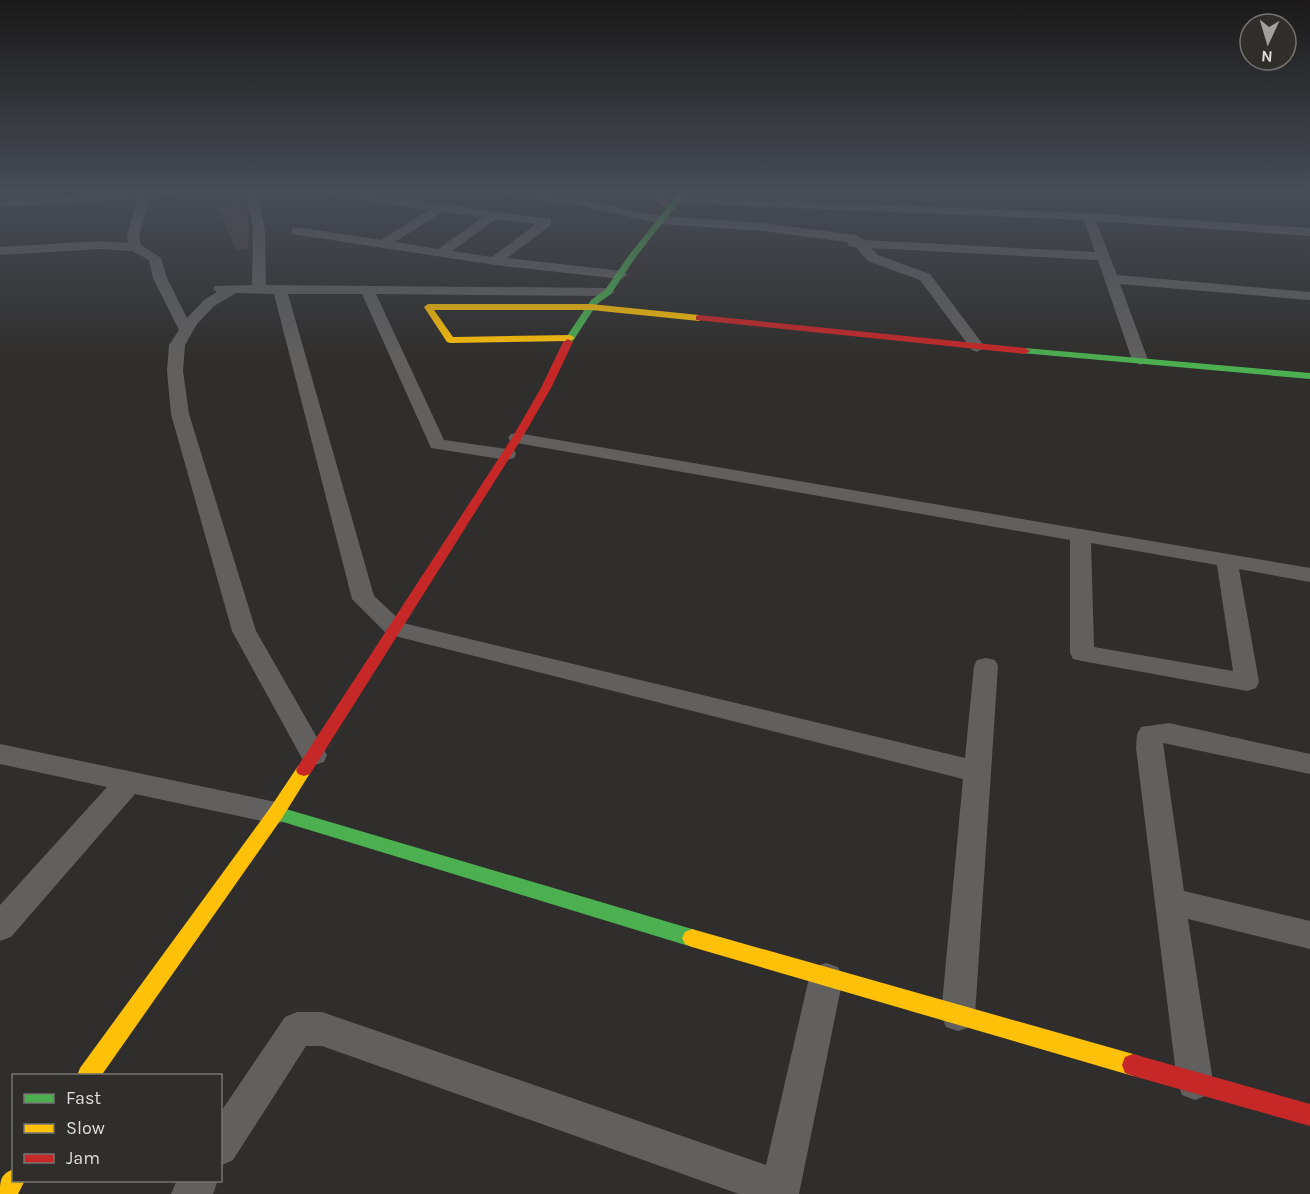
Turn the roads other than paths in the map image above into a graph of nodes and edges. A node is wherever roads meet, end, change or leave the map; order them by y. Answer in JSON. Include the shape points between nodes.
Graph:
{"nodes":[{"id":1,"x":38,"y":249,"type":"edge"},
{"id":2,"x":138,"y":249,"type":"edge"},
{"id":3,"x":261,"y":249,"type":"edge"},
{"id":4,"x":413,"y":249,"type":"edge"},
{"id":5,"x":446,"y":249,"type":"edge"},
{"id":6,"x":511,"y":249,"type":"edge"},
{"id":7,"x":638,"y":249,"type":"edge"},
{"id":8,"x":865,"y":249,"type":"edge"},
{"id":9,"x":966,"y":249,"type":"edge"},
{"id":10,"x":1100,"y":249,"type":"edge"},
{"id":11,"x":0,"y":251,"type":"edge"},
{"id":12,"x":440,"y":253,"type":"junction"},
{"id":13,"x":1102,"y":256,"type":"junction"},
{"id":14,"x":495,"y":261,"type":"junction"},
{"id":15,"x":621,"y":275,"type":"junction"},
{"id":16,"x":1110,"y":279,"type":"junction"},
{"id":17,"x":210,"y":289,"type":"dead end"},
{"id":18,"x":233,"y":289,"type":"junction"},
{"id":19,"x":259,"y":289,"type":"junction"},
{"id":20,"x":280,"y":289,"type":"junction"},
{"id":21,"x":367,"y":290,"type":"junction"},
{"id":22,"x":608,"y":292,"type":"junction"},
{"id":23,"x":1310,"y":296,"type":"edge"},
{"id":24,"x":591,"y":307,"type":"junction"},
{"id":25,"x":186,"y":330,"type":"junction"},
{"id":26,"x":570,"y":338,"type":"junction"},
{"id":27,"x":977,"y":347,"type":"junction"},
{"id":28,"x":1140,"y":360,"type":"junction"},
{"id":29,"x":1310,"y":376,"type":"edge"},
{"id":30,"x":512,"y":446,"type":"junction"},
{"id":31,"x":1080,"y":535,"type":"junction"},
{"id":32,"x":1227,"y":560,"type":"junction"},
{"id":33,"x":1310,"y":575,"type":"edge"},
{"id":34,"x":395,"y":629,"type":"junction"},
{"id":35,"x":987,"y":666,"type":"dead end"},
{"id":36,"x":0,"y":754,"type":"edge"},
{"id":37,"x":314,"y":755,"type":"junction"},
{"id":38,"x":1310,"y":764,"type":"edge"},
{"id":39,"x":978,"y":772,"type":"junction"},
{"id":40,"x":129,"y":781,"type":"junction"},
{"id":41,"x":276,"y":813,"type":"junction"},
{"id":42,"x":1170,"y":901,"type":"junction"},
{"id":43,"x":0,"y":927,"type":"edge"},
{"id":44,"x":1310,"y":935,"type":"edge"},
{"id":45,"x":826,"y":978,"type":"junction"},
{"id":46,"x":958,"y":1015,"type":"junction"},
{"id":47,"x":89,"y":1074,"type":"edge"},
{"id":48,"x":1195,"y":1082,"type":"junction"},
{"id":49,"x":1310,"y":1115,"type":"edge"},
{"id":50,"x":222,"y":1144,"type":"edge"},
{"id":51,"x":12,"y":1182,"type":"edge"},
{"id":52,"x":30,"y":1182,"type":"edge"},
{"id":53,"x":779,"y":1191,"type":"edge"},
{"id":54,"x":3,"y":1194,"type":"edge"},
{"id":55,"x":40,"y":1194,"type":"edge"}],
"edges":[{"from":1,"to":11,"type":"street"},
{"from":2,"to":25,"type":"street","via":[[155,258],[160,278]]},
{"from":3,"to":19,"type":"street"},
{"from":4,"to":12,"type":"street"},
{"from":5,"to":12,"type":"street"},
{"from":6,"to":14,"type":"street"},
{"from":7,"to":15,"type":"street"},
{"from":8,"to":27,"type":"street","via":[[873,258],[925,277]]},
{"from":9,"to":13,"type":"street"},
{"from":10,"to":13,"type":"street"},
{"from":12,"to":14,"type":"street"},
{"from":13,"to":16,"type":"street"},
{"from":14,"to":15,"type":"street"},
{"from":15,"to":22,"type":"street"},
{"from":16,"to":23,"type":"street"},
{"from":16,"to":28,"type":"street"},
{"from":17,"to":18,"type":"street"},
{"from":18,"to":19,"type":"street"},
{"from":18,"to":25,"type":"street","via":[[209,303]]},
{"from":19,"to":20,"type":"street"},
{"from":20,"to":21,"type":"street"},
{"from":20,"to":34,"type":"street","via":[[363,599]]},
{"from":21,"to":22,"type":"street"},
{"from":21,"to":30,"type":"street","via":[[436,444]]},
{"from":22,"to":24,"type":"street"},
{"from":24,"to":26,"type":"street"},
{"from":24,"to":26,"type":"street","via":[[428,307],[450,340]]},
{"from":24,"to":27,"type":"street"},
{"from":25,"to":37,"type":"street","via":[[177,345],[175,371],[180,414],[200,484],[244,630]]},
{"from":26,"to":30,"type":"street"},
{"from":27,"to":28,"type":"street"},
{"from":28,"to":29,"type":"street"},
{"from":30,"to":31,"type":"street"},
{"from":30,"to":34,"type":"street"},
{"from":31,"to":32,"type":"street"},
{"from":31,"to":32,"type":"street","via":[[1082,653],[1247,682]]},
{"from":32,"to":33,"type":"street"},
{"from":34,"to":37,"type":"street"},
{"from":34,"to":39,"type":"street"},
{"from":35,"to":39,"type":"street"},
{"from":36,"to":40,"type":"street"},
{"from":37,"to":41,"type":"street"},
{"from":38,"to":42,"type":"street","via":[[1169,733],[1150,734]]},
{"from":39,"to":46,"type":"street"},
{"from":40,"to":41,"type":"street"},
{"from":40,"to":43,"type":"street"},
{"from":41,"to":45,"type":"street"},
{"from":41,"to":47,"type":"street"},
{"from":42,"to":44,"type":"street"},
{"from":42,"to":48,"type":"street"},
{"from":45,"to":46,"type":"street"},
{"from":45,"to":53,"type":"street"},
{"from":46,"to":48,"type":"street"},
{"from":48,"to":49,"type":"street"},
{"from":50,"to":53,"type":"street","via":[[297,1029],[322,1029]]},
{"from":51,"to":54,"type":"street"},
{"from":52,"to":55,"type":"street"}]}
